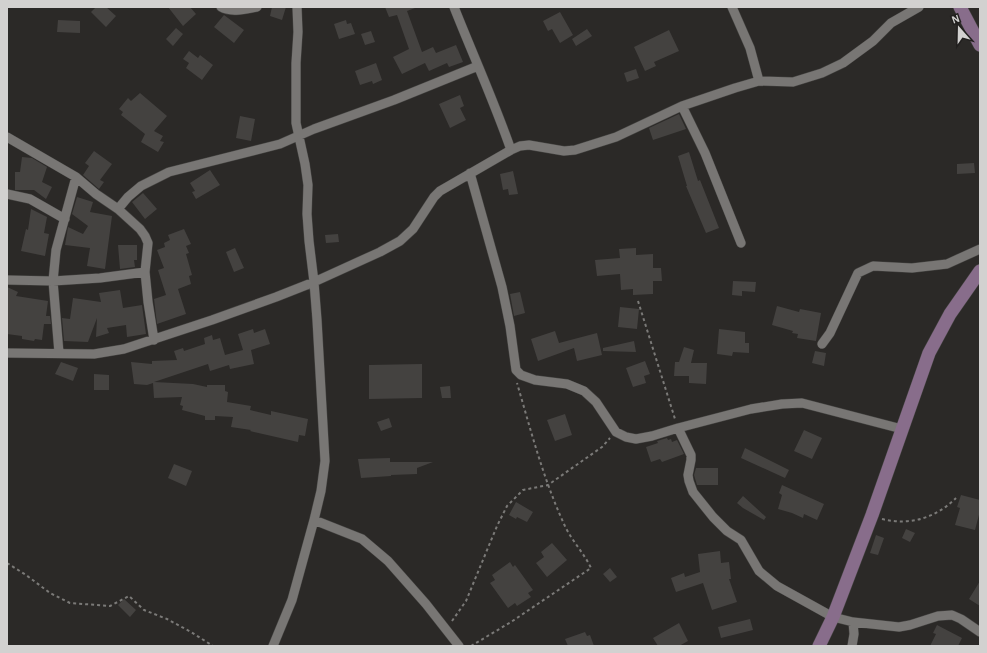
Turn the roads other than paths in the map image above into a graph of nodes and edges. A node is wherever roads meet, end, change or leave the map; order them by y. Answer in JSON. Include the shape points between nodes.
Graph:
{"nodes":[{"id":1,"x":221,"y":7,"type":"edge"},
{"id":2,"x":257,"y":7,"type":"edge"},
{"id":3,"x":297,"y":7,"type":"edge"},
{"id":4,"x":454,"y":7,"type":"edge"},
{"id":5,"x":732,"y":7,"type":"edge"},
{"id":6,"x":919,"y":7,"type":"edge"},
{"id":7,"x":960,"y":7,"type":"edge"},
{"id":8,"x":980,"y":45,"type":"edge"},
{"id":9,"x":478,"y":66,"type":"junction"},
{"id":10,"x":759,"y":82,"type":"junction"},
{"id":11,"x":682,"y":106,"type":"junction"},
{"id":12,"x":298,"y":136,"type":"junction"},
{"id":13,"x":7,"y":137,"type":"edge"},
{"id":14,"x":511,"y":150,"type":"junction"},
{"id":15,"x":470,"y":173,"type":"junction"},
{"id":16,"x":76,"y":178,"type":"junction"},
{"id":17,"x":7,"y":194,"type":"edge"},
{"id":18,"x":118,"y":209,"type":"junction"},
{"id":19,"x":65,"y":219,"type":"junction"},
{"id":20,"x":741,"y":243,"type":"dead end"},
{"id":21,"x":980,"y":249,"type":"edge"},
{"id":22,"x":980,"y":271,"type":"edge"},
{"id":23,"x":145,"y":272,"type":"junction"},
{"id":24,"x":7,"y":280,"type":"edge"},
{"id":25,"x":53,"y":281,"type":"junction"},
{"id":26,"x":314,"y":282,"type":"junction"},
{"id":27,"x":154,"y":340,"type":"junction"},
{"id":28,"x":822,"y":344,"type":"dead end"},
{"id":29,"x":7,"y":353,"type":"edge"},
{"id":30,"x":59,"y":354,"type":"junction"},
{"id":31,"x":678,"y":428,"type":"junction"},
{"id":32,"x":902,"y":429,"type":"junction"},
{"id":33,"x":314,"y":520,"type":"junction"},
{"id":34,"x":833,"y":617,"type":"junction"},
{"id":35,"x":853,"y":622,"type":"junction"},
{"id":36,"x":980,"y":632,"type":"edge"},
{"id":37,"x":273,"y":646,"type":"edge"},
{"id":38,"x":459,"y":646,"type":"edge"},
{"id":39,"x":819,"y":646,"type":"edge"},
{"id":40,"x":852,"y":646,"type":"edge"}],
"edges":[{"from":1,"to":2,"type":"street","via":[[233,10]]},
{"from":3,"to":12,"type":"street","via":[[295,104]]},
{"from":4,"to":9,"type":"street"},
{"from":5,"to":10,"type":"street","via":[[750,48]]},
{"from":6,"to":10,"type":"street","via":[[891,23],[873,41],[843,63],[822,73],[792,82]]},
{"from":7,"to":8,"type":"street"},
{"from":9,"to":12,"type":"street"},
{"from":9,"to":14,"type":"street"},
{"from":10,"to":11,"type":"street"},
{"from":11,"to":14,"type":"street","via":[[616,137],[575,150],[564,151],[529,145]]},
{"from":11,"to":20,"type":"street","via":[[705,153]]},
{"from":12,"to":18,"type":"street","via":[[256,151],[169,172],[141,186]]},
{"from":12,"to":26,"type":"street","via":[[308,185],[307,214]]},
{"from":13,"to":16,"type":"street"},
{"from":14,"to":15,"type":"street"},
{"from":15,"to":26,"type":"street","via":[[440,191],[413,229],[400,241]]},
{"from":15,"to":31,"type":"street","via":[[502,287],[516,370],[521,375],[535,380],[567,384],[584,391],[596,402],[616,432],[626,437],[636,439]]},
{"from":16,"to":18,"type":"street"},
{"from":16,"to":19,"type":"street"},
{"from":17,"to":19,"type":"street","via":[[30,199]]},
{"from":18,"to":23,"type":"street","via":[[145,236],[148,249]]},
{"from":19,"to":25,"type":"street","via":[[56,250]]},
{"from":21,"to":28,"type":"street","via":[[947,264],[912,268],[873,266],[858,273],[830,333]]},
{"from":22,"to":32,"type":"street","via":[[950,314],[929,353]]},
{"from":23,"to":25,"type":"street"},
{"from":23,"to":27,"type":"street"},
{"from":24,"to":25,"type":"street"},
{"from":25,"to":30,"type":"street"},
{"from":26,"to":27,"type":"street"},
{"from":26,"to":33,"type":"street","via":[[325,461]]},
{"from":27,"to":30,"type":"street","via":[[94,354]]},
{"from":29,"to":30,"type":"street"},
{"from":31,"to":32,"type":"street","via":[[751,408],[802,403]]},
{"from":31,"to":34,"type":"street","via":[[691,455],[688,475],[691,487],[713,517],[741,540],[759,571],[768,579]]},
{"from":32,"to":34,"type":"street"},
{"from":33,"to":37,"type":"street","via":[[292,600]]},
{"from":33,"to":38,"type":"street","via":[[362,539],[388,561]]},
{"from":34,"to":35,"type":"street"},
{"from":34,"to":39,"type":"street"},
{"from":35,"to":36,"type":"street","via":[[899,627],[938,616],[952,615]]},
{"from":35,"to":40,"type":"street"}]}
